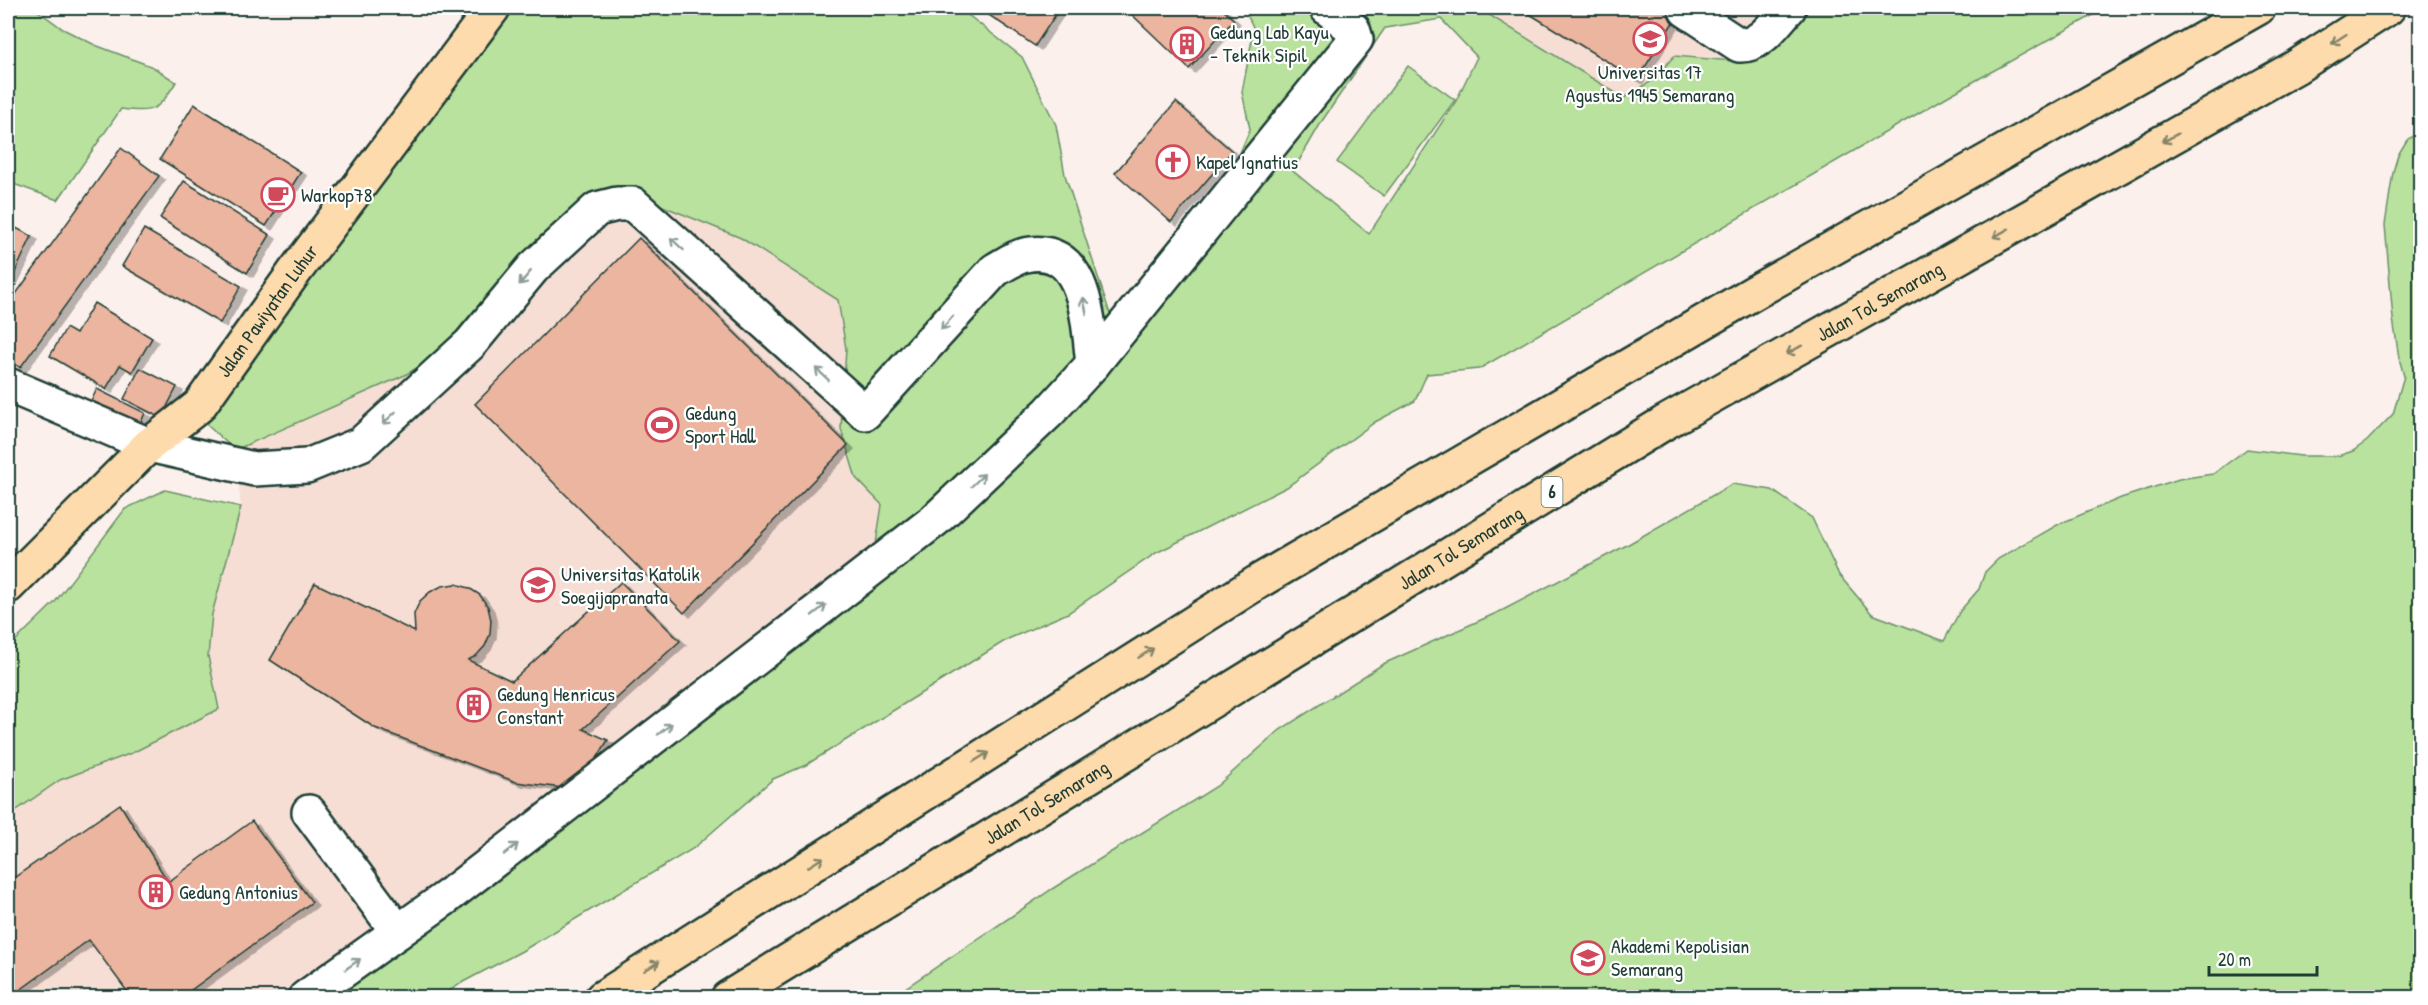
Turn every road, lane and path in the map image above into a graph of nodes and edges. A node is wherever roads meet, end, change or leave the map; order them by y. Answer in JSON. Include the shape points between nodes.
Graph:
{"nodes":[{"id":1,"x":493,"y":8,"type":"edge"},
{"id":2,"x":1327,"y":8,"type":"edge"},
{"id":3,"x":1789,"y":8,"type":"edge"},
{"id":4,"x":2258,"y":8,"type":"edge"},
{"id":5,"x":2388,"y":8,"type":"edge"},
{"id":6,"x":1686,"y":10,"type":"dead end"},
{"id":7,"x":1093,"y":364,"type":"junction"},
{"id":8,"x":8,"y":385,"type":"edge"},
{"id":9,"x":149,"y":445,"type":"junction"},
{"id":10,"x":8,"y":586,"type":"edge"},
{"id":11,"x":309,"y":812,"type":"dead end"},
{"id":12,"x":398,"y":932,"type":"junction"},
{"id":13,"x":305,"y":998,"type":"edge"},
{"id":14,"x":602,"y":998,"type":"edge"},
{"id":15,"x":728,"y":998,"type":"edge"}],
"edges":[{"from":1,"to":9,"type":"main road","name":"Jalan Pawiyatan Luhur","via":[[199,406]]},
{"from":2,"to":7,"type":"street","via":[[1353,29],[1356,39]]},
{"from":3,"to":6,"type":"street","via":[[1758,41],[1745,46]]},
{"from":14,"to":4,"type":"main road","one_way":true,"via":[[1261,580],[1755,292]]},
{"from":5,"to":15,"type":"main road","name":"Jalan Tol Semarang","number":"6","one_way":true,"via":[[2296,67],[1664,423]]},
{"from":7,"to":9,"type":"street","one_way":true,"via":[[1085,301],[1074,272],[1045,254],[1023,255],[995,270],[865,413],[633,204],[617,204],[597,209],[533,268],[470,344],[361,444],[307,466],[254,469]]},
{"from":12,"to":7,"type":"street","one_way":true,"via":[[935,520],[1049,412]]},
{"from":8,"to":9,"type":"street"},
{"from":9,"to":10,"type":"main road","name":"Jalan Pawiyatan Luhur"},
{"from":11,"to":12,"type":"street"},
{"from":13,"to":12,"type":"street","one_way":true}]}
